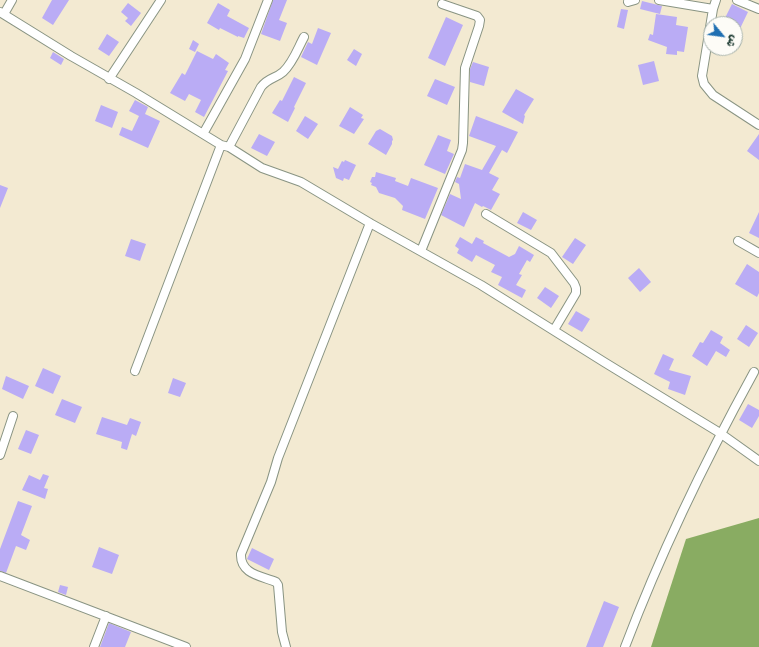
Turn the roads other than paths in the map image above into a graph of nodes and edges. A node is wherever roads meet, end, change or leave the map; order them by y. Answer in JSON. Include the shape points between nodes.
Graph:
{"nodes":[{"id":1,"x":12,"y":0,"type":"edge"},
{"id":2,"x":162,"y":0,"type":"edge"},
{"id":3,"x":268,"y":0,"type":"edge"},
{"id":4,"x":659,"y":0,"type":"edge"},
{"id":5,"x":716,"y":0,"type":"edge"},
{"id":6,"x":737,"y":0,"type":"edge"},
{"id":7,"x":442,"y":4,"type":"dead end"},
{"id":8,"x":712,"y":9,"type":"junction"},
{"id":9,"x":759,"y":9,"type":"edge"},
{"id":10,"x":2,"y":13,"type":"edge"},
{"id":11,"x":304,"y":36,"type":"dead end"},
{"id":12,"x":109,"y":79,"type":"junction"},
{"id":13,"x":759,"y":125,"type":"edge"},
{"id":14,"x":203,"y":134,"type":"junction"},
{"id":15,"x":225,"y":146,"type":"junction"},
{"id":16,"x":486,"y":214,"type":"dead end"},
{"id":17,"x":370,"y":223,"type":"junction"},
{"id":18,"x":738,"y":241,"type":"dead end"},
{"id":19,"x":421,"y":251,"type":"junction"},
{"id":20,"x":759,"y":253,"type":"edge"},
{"id":21,"x":554,"y":330,"type":"junction"},
{"id":22,"x":134,"y":371,"type":"dead end"},
{"id":23,"x":754,"y":372,"type":"dead end"},
{"id":24,"x":13,"y":416,"type":"dead end"},
{"id":25,"x":720,"y":433,"type":"junction"},
{"id":26,"x":0,"y":455,"type":"edge"},
{"id":27,"x":759,"y":461,"type":"edge"},
{"id":28,"x":0,"y":576,"type":"edge"},
{"id":29,"x":106,"y":616,"type":"junction"},
{"id":30,"x":94,"y":647,"type":"edge"},
{"id":31,"x":186,"y":647,"type":"edge"},
{"id":32,"x":286,"y":647,"type":"edge"},
{"id":33,"x":625,"y":647,"type":"edge"}],
"edges":[{"from":1,"to":10,"type":"street"},
{"from":2,"to":12,"type":"street"},
{"from":3,"to":14,"type":"street","via":[[245,59]]},
{"from":4,"to":8,"type":"street"},
{"from":5,"to":8,"type":"street"},
{"from":6,"to":9,"type":"street"},
{"from":7,"to":19,"type":"street","via":[[477,16],[480,20],[465,68],[462,150]]},
{"from":8,"to":13,"type":"street","via":[[702,76],[704,84],[713,95]]},
{"from":10,"to":12,"type":"street"},
{"from":11,"to":15,"type":"street","via":[[290,65],[283,73],[266,81],[260,88]]},
{"from":12,"to":14,"type":"street"},
{"from":14,"to":15,"type":"street"},
{"from":15,"to":17,"type":"street","via":[[262,168],[300,182]]},
{"from":15,"to":22,"type":"street"},
{"from":16,"to":21,"type":"street","via":[[551,253],[574,283],[576,293]]},
{"from":17,"to":19,"type":"street"},
{"from":17,"to":32,"type":"street","via":[[241,554],[242,564],[247,570],[278,585],[282,632]]},
{"from":18,"to":20,"type":"street"},
{"from":19,"to":21,"type":"street"},
{"from":21,"to":25,"type":"street"},
{"from":23,"to":25,"type":"street"},
{"from":24,"to":26,"type":"street"},
{"from":25,"to":27,"type":"street"},
{"from":25,"to":33,"type":"street","via":[[642,600]]},
{"from":28,"to":29,"type":"street"},
{"from":29,"to":30,"type":"street"},
{"from":29,"to":31,"type":"street"}]}
